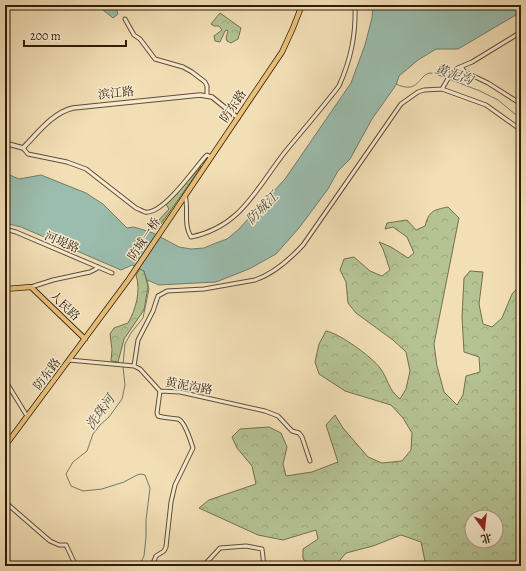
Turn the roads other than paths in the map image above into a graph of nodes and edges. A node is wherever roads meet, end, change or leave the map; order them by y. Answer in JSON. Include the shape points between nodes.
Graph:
{"nodes":[{"id":1,"x":302,"y":5,"type":"edge"},
{"id":2,"x":355,"y":5,"type":"edge"},
{"id":3,"x":124,"y":19,"type":"dead end"},
{"id":4,"x":521,"y":32,"type":"edge"},
{"id":5,"x":460,"y":67,"type":"junction"},
{"id":6,"x":442,"y":89,"type":"junction"},
{"id":7,"x":207,"y":95,"type":"junction"},
{"id":8,"x":521,"y":104,"type":"edge"},
{"id":9,"x":238,"y":118,"type":"junction"},
{"id":10,"x":521,"y":130,"type":"edge"},
{"id":11,"x":5,"y":143,"type":"edge"},
{"id":12,"x":22,"y":148,"type":"junction"},
{"id":13,"x":211,"y":157,"type":"junction"},
{"id":14,"x":186,"y":195,"type":"junction"},
{"id":15,"x":173,"y":214,"type":"joint"},
{"id":16,"x":5,"y":229,"type":"edge"},
{"id":17,"x":98,"y":267,"type":"junction"},
{"id":18,"x":112,"y":272,"type":"dead end"},
{"id":19,"x":132,"y":275,"type":"joint"},
{"id":20,"x":31,"y":287,"type":"junction"},
{"id":21,"x":5,"y":289,"type":"edge"},
{"id":22,"x":85,"y":339,"type":"junction"},
{"id":23,"x":70,"y":360,"type":"junction"},
{"id":24,"x":134,"y":366,"type":"junction"},
{"id":25,"x":5,"y":380,"type":"edge"},
{"id":26,"x":160,"y":391,"type":"junction"},
{"id":27,"x":27,"y":416,"type":"junction"},
{"id":28,"x":5,"y":446,"type":"edge"},
{"id":29,"x":310,"y":461,"type":"dead end"},
{"id":30,"x":5,"y":502,"type":"edge"},
{"id":31,"x":76,"y":566,"type":"edge"},
{"id":32,"x":152,"y":566,"type":"edge"},
{"id":33,"x":207,"y":566,"type":"edge"},
{"id":34,"x":264,"y":566,"type":"edge"}],
"edges":[{"from":1,"to":9,"type":"main road","name":"防东路","via":[[282,52]]},
{"from":2,"to":14,"type":"street","via":[[354,40],[339,86],[284,152],[245,207],[219,228],[191,237],[186,229]]},
{"from":3,"to":7,"type":"street","via":[[155,59],[192,72],[205,82]]},
{"from":4,"to":5,"type":"street"},
{"from":5,"to":6,"type":"street","via":[[453,70]]},
{"from":5,"to":8,"type":"street"},
{"from":6,"to":10,"type":"street","via":[[486,105]]},
{"from":6,"to":24,"type":"street","via":[[418,92],[401,104],[294,255],[255,280],[167,291],[158,296],[138,340]]},
{"from":7,"to":9,"type":"street"},
{"from":7,"to":12,"type":"street","name":"滨江路","via":[[67,110],[53,117]]},
{"from":9,"to":13,"type":"main road","name":"防东路"},
{"from":11,"to":12,"type":"street"},
{"from":12,"to":13,"type":"street","via":[[28,154],[86,169],[136,208],[145,212],[164,204],[205,157]]},
{"from":13,"to":14,"type":"main road","name":"防东路"},
{"from":14,"to":15,"type":"main road","name":"防东路"},
{"from":15,"to":19,"type":"main road","name":"防城一桥"},
{"from":16,"to":17,"type":"street","name":"河堤路"},
{"from":17,"to":18,"type":"street","name":"河堤路"},
{"from":17,"to":20,"type":"street","name":"人民路","via":[[90,272]]},
{"from":19,"to":22,"type":"main road","name":"防东路"},
{"from":20,"to":21,"type":"main road","name":"人民路"},
{"from":20,"to":22,"type":"main road","name":"人民路"},
{"from":22,"to":23,"type":"main road","name":"防东路"},
{"from":23,"to":24,"type":"street"},
{"from":23,"to":27,"type":"main road","name":"防东路"},
{"from":24,"to":26,"type":"street","name":"黄泥沟路"},
{"from":25,"to":27,"type":"street"},
{"from":26,"to":29,"type":"street","name":"黄泥沟路","via":[[180,392],[278,416],[292,431],[302,437]]},
{"from":26,"to":32,"type":"street","via":[[158,416],[181,421],[193,448],[171,502],[166,547],[156,556]]},
{"from":27,"to":28,"type":"main road","name":"防东路"},
{"from":30,"to":31,"type":"street","via":[[50,541],[66,545]]},
{"from":33,"to":34,"type":"street","via":[[207,562],[220,548],[246,546],[262,549]]}]}
